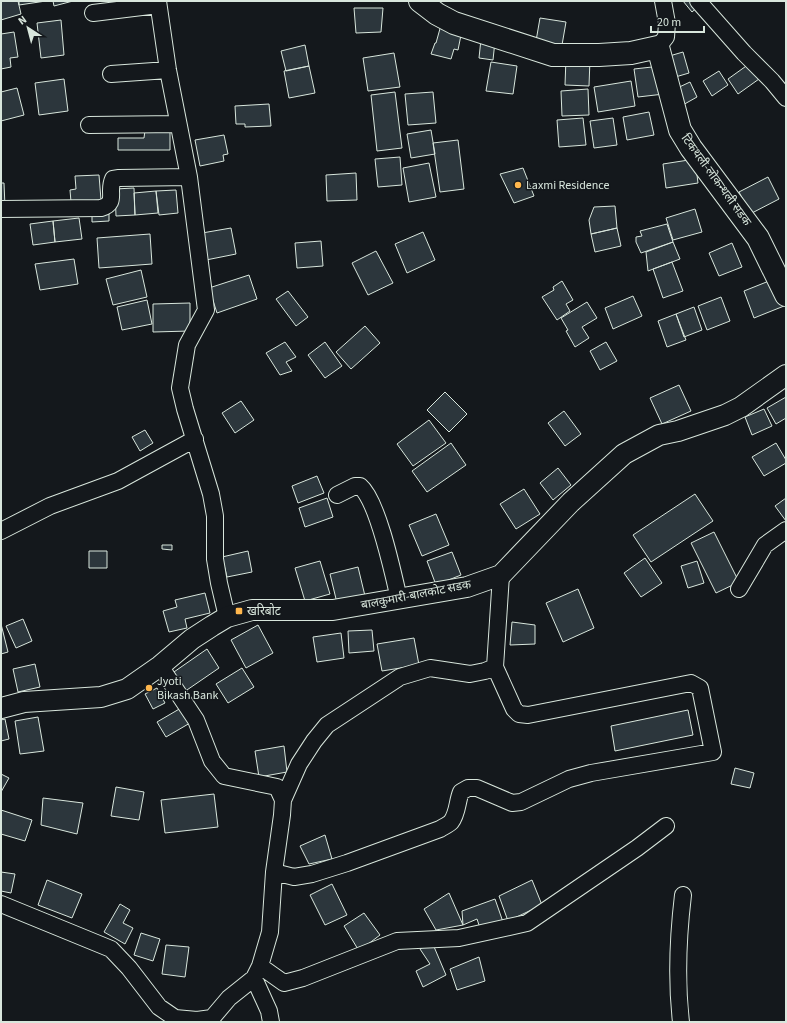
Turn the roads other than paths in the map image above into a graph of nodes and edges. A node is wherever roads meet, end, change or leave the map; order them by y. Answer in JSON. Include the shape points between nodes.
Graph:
{"nodes":[{"id":1,"x":420,"y":1,"type":"edge"},
{"id":2,"x":663,"y":1,"type":"edge"},
{"id":3,"x":698,"y":1,"type":"edge"},
{"id":4,"x":158,"y":3,"type":"edge"},
{"id":5,"x":93,"y":13,"type":"dead end"},
{"id":6,"x":658,"y":47,"type":"junction"},
{"id":7,"x":168,"y":70,"type":"junction"},
{"id":8,"x":111,"y":74,"type":"dead end"},
{"id":9,"x":786,"y":98,"type":"edge"},
{"id":10,"x":178,"y":124,"type":"junction"},
{"id":11,"x":89,"y":126,"type":"dead end"},
{"id":12,"x":189,"y":177,"type":"junction"},
{"id":13,"x":1,"y":210,"type":"edge"},
{"id":14,"x":781,"y":269,"type":"edge"},
{"id":15,"x":786,"y":295,"type":"edge"},
{"id":16,"x":786,"y":375,"type":"edge"},
{"id":17,"x":195,"y":440,"type":"junction"},
{"id":18,"x":337,"y":495,"type":"dead end"},
{"id":19,"x":786,"y":530,"type":"edge"},
{"id":20,"x":1,"y":531,"type":"edge"},
{"id":21,"x":501,"y":576,"type":"junction"},
{"id":22,"x":739,"y":589,"type":"dead end"},
{"id":23,"x":399,"y":598,"type":"junction"},
{"id":24,"x":227,"y":617,"type":"junction"},
{"id":25,"x":160,"y":666,"type":"junction"},
{"id":26,"x":495,"y":667,"type":"junction"},
{"id":27,"x":1,"y":708,"type":"edge"},
{"id":28,"x":283,"y":800,"type":"junction"},
{"id":29,"x":666,"y":826,"type":"dead end"},
{"id":30,"x":274,"y":872,"type":"junction"},
{"id":31,"x":682,"y":894,"type":"dead end"},
{"id":32,"x":1,"y":904,"type":"edge"},
{"id":33,"x":257,"y":972,"type":"junction"},
{"id":34,"x":212,"y":1020,"type":"edge"},
{"id":35,"x":271,"y":1022,"type":"edge"},
{"id":36,"x":681,"y":1022,"type":"edge"}],
"edges":[{"from":1,"to":6,"type":"main road","via":[[454,23],[553,55],[599,55]]},
{"from":2,"to":6,"type":"street","via":[[667,23],[666,37]]},
{"from":3,"to":9,"type":"street"},
{"from":4,"to":5,"type":"street"},
{"from":4,"to":7,"type":"street"},
{"from":6,"to":14,"type":"main road","name":"टिकथली-लोकन्थली सडक","via":[[680,130]]},
{"from":7,"to":8,"type":"street"},
{"from":7,"to":10,"type":"street"},
{"from":10,"to":11,"type":"street"},
{"from":10,"to":12,"type":"street"},
{"from":12,"to":13,"type":"street","via":[[113,179],[110,202],[101,208]]},
{"from":12,"to":17,"type":"street","via":[[206,310],[187,345],[180,388]]},
{"from":14,"to":15,"type":"main road","name":"टिकथली-लोकन्थली सडक"},
{"from":16,"to":21,"type":"street","name":"बालकुमारी-बालकोट सडक","via":[[741,407],[711,421],[659,435],[624,454],[571,502]]},
{"from":17,"to":20,"type":"street","via":[[118,480],[50,506]]},
{"from":17,"to":24,"type":"street","via":[[215,516],[215,559]]},
{"from":18,"to":23,"type":"street","via":[[354,486],[360,486],[366,491],[389,557]]},
{"from":19,"to":22,"type":"street","via":[[764,545]]},
{"from":21,"to":23,"type":"street","name":"बालकुमारी-बालकोट सडक","via":[[467,587]]},
{"from":21,"to":26,"type":"street"},
{"from":23,"to":24,"type":"street","name":"बालकुमारी-बालकोट सडक","via":[[333,610],[252,610]]},
{"from":24,"to":25,"type":"street","name":"बालकुमारी-बालकोट सडक","via":[[192,639]]},
{"from":25,"to":27,"type":"street","name":"बालकुमारी-बालकोट सडक","via":[[127,689],[101,697],[24,702]]},
{"from":25,"to":28,"type":"street","via":[[196,720],[212,761],[224,776],[277,787]]},
{"from":26,"to":28,"type":"street","via":[[470,674],[430,668],[400,677],[327,725],[299,764]]},
{"from":26,"to":30,"type":"street","via":[[514,709],[519,714],[691,683],[700,688],[713,752],[591,773],[569,779],[521,802],[512,803],[477,788],[468,788],[461,792],[451,822],[440,829],[312,874],[294,877]]},
{"from":28,"to":30,"type":"street"},
{"from":29,"to":33,"type":"street","via":[[527,923],[459,938],[397,941],[304,978],[284,983]]},
{"from":30,"to":33,"type":"street","via":[[270,932]]},
{"from":31,"to":36,"type":"street","via":[[678,939],[678,995]]},
{"from":32,"to":34,"type":"street","via":[[111,949],[159,1006],[175,1018]]},
{"from":33,"to":34,"type":"street","via":[[229,998]]},
{"from":33,"to":35,"type":"street"}]}
